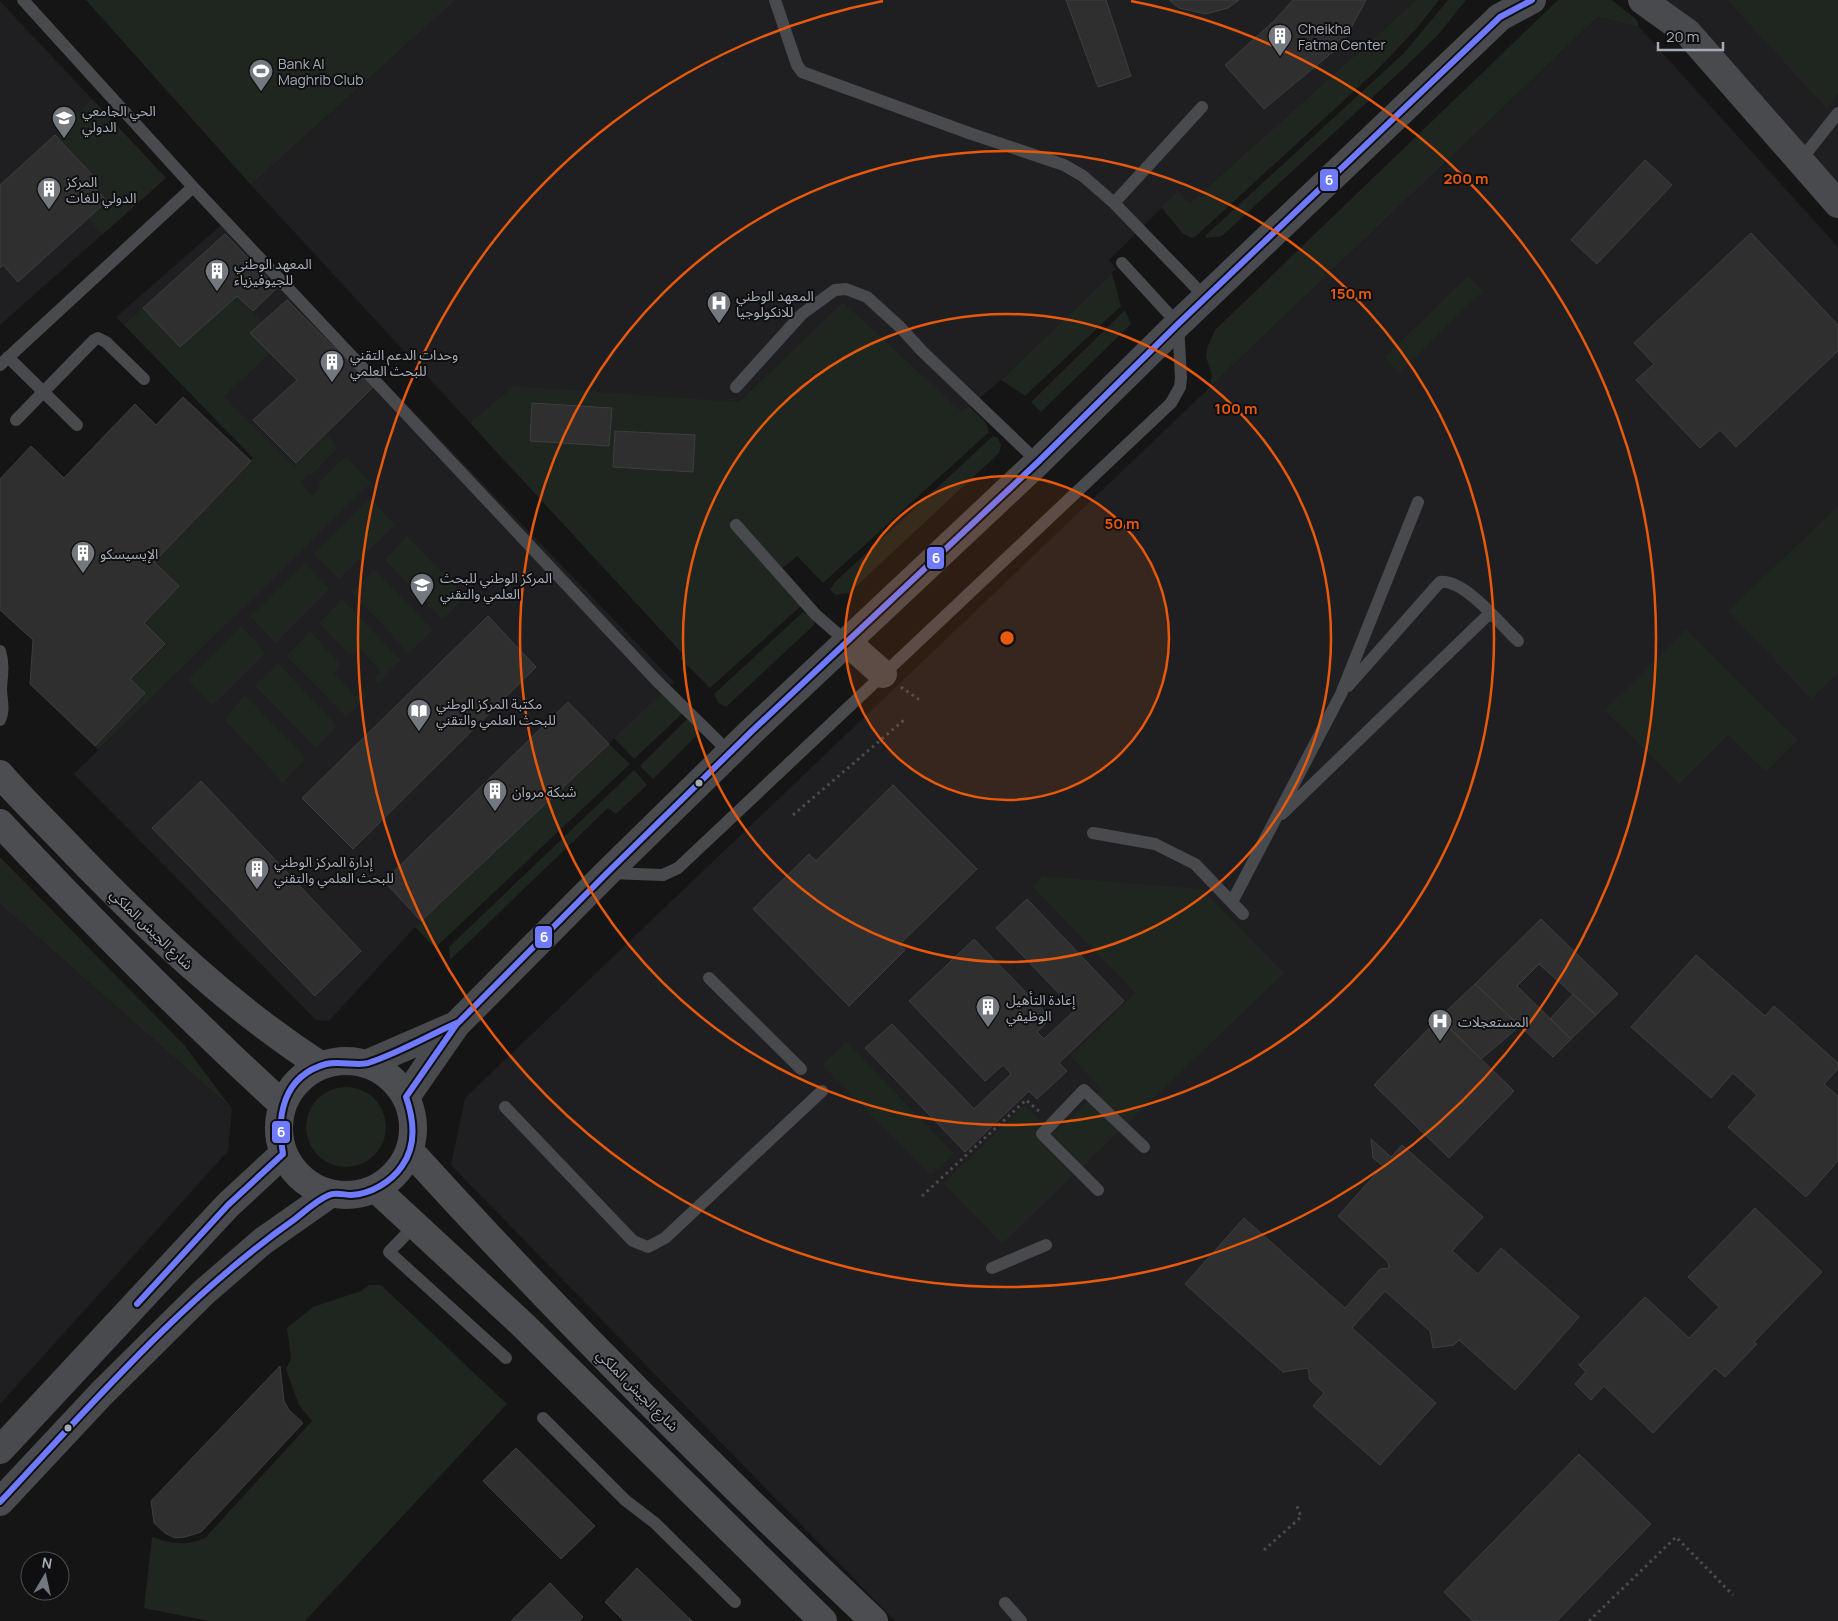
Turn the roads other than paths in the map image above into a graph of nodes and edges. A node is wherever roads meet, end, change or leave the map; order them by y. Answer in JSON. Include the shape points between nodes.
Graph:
{"nodes":[{"id":1,"x":23,"y":0,"type":"edge"},
{"id":2,"x":775,"y":0,"type":"edge"},
{"id":3,"x":1532,"y":0,"type":"edge"},
{"id":4,"x":1642,"y":0,"type":"edge"},
{"id":5,"x":1672,"y":0,"type":"edge"},
{"id":6,"x":1503,"y":9,"type":"edge"},
{"id":7,"x":1688,"y":32,"type":"junction"},
{"id":8,"x":1202,"y":107,"type":"dead end"},
{"id":9,"x":1838,"y":113,"type":"edge"},
{"id":10,"x":1800,"y":161,"type":"junction"},
{"id":11,"x":193,"y":187,"type":"junction"},
{"id":12,"x":1114,"y":203,"type":"junction"},
{"id":13,"x":1838,"y":204,"type":"edge"},
{"id":14,"x":1122,"y":263,"type":"dead end"},
{"id":15,"x":1206,"y":298,"type":"junction"},
{"id":16,"x":1178,"y":324,"type":"junction"},
{"id":17,"x":4,"y":361,"type":"edge"},
{"id":18,"x":144,"y":379,"type":"dead end"},
{"id":19,"x":736,"y":387,"type":"dead end"},
{"id":20,"x":44,"y":392,"type":"junction"},
{"id":21,"x":16,"y":420,"type":"dead end"},
{"id":22,"x":77,"y":425,"type":"dead end"},
{"id":23,"x":1038,"y":462,"type":"junction"},
{"id":24,"x":1418,"y":502,"type":"dead end"},
{"id":25,"x":736,"y":525,"type":"dead end"},
{"id":26,"x":1490,"y":613,"type":"junction"},
{"id":27,"x":1518,"y":641,"type":"dead end"},
{"id":28,"x":847,"y":642,"type":"junction"},
{"id":29,"x":0,"y":651,"type":"edge"},
{"id":30,"x":883,"y":674,"type":"junction"},
{"id":31,"x":1341,"y":694,"type":"junction"},
{"id":32,"x":0,"y":720,"type":"edge"},
{"id":33,"x":730,"y":753,"type":"junction"},
{"id":34,"x":0,"y":774,"type":"edge"},
{"id":35,"x":0,"y":823,"type":"edge"},
{"id":36,"x":1273,"y":823,"type":"junction"},
{"id":37,"x":1093,"y":833,"type":"dead end"},
{"id":38,"x":607,"y":873,"type":"junction"},
{"id":39,"x":1232,"y":902,"type":"junction"},
{"id":40,"x":1243,"y":914,"type":"dead end"},
{"id":41,"x":709,"y":978,"type":"dead end"},
{"id":42,"x":456,"y":1025,"type":"junction"},
{"id":43,"x":366,"y":1064,"type":"junction"},
{"id":44,"x":320,"y":1065,"type":"junction"},
{"id":45,"x":801,"y":1069,"type":"dead end"},
{"id":46,"x":822,"y":1091,"type":"dead end"},
{"id":47,"x":406,"y":1096,"type":"junction"},
{"id":48,"x":282,"y":1104,"type":"junction"},
{"id":49,"x":505,"y":1107,"type":"dead end"},
{"id":50,"x":1144,"y":1147,"type":"dead end"},
{"id":51,"x":410,"y":1151,"type":"junction"},
{"id":52,"x":283,"y":1154,"type":"junction"},
{"id":53,"x":376,"y":1189,"type":"junction"},
{"id":54,"x":1098,"y":1190,"type":"dead end"},
{"id":55,"x":330,"y":1194,"type":"junction"},
{"id":56,"x":415,"y":1225,"type":"junction"},
{"id":57,"x":1046,"y":1244,"type":"dead end"},
{"id":58,"x":992,"y":1268,"type":"dead end"},
{"id":59,"x":506,"y":1358,"type":"dead end"},
{"id":60,"x":543,"y":1418,"type":"dead end"},
{"id":61,"x":0,"y":1450,"type":"edge"},
{"id":62,"x":0,"y":1502,"type":"edge"},
{"id":63,"x":735,"y":1602,"type":"dead end"},
{"id":64,"x":1005,"y":1604,"type":"dead end"},
{"id":65,"x":823,"y":1621,"type":"edge"},
{"id":66,"x":874,"y":1621,"type":"edge"},
{"id":67,"x":1022,"y":1621,"type":"edge"}],
"edges":[{"from":1,"to":11,"type":"lane"},
{"from":2,"to":12,"type":"lane","via":[[802,72],[1064,165],[1083,176]]},
{"from":3,"to":6,"type":"street"},
{"from":4,"to":7,"type":"street"},
{"from":5,"to":7,"type":"street"},
{"from":6,"to":15,"type":"street"},
{"from":7,"to":10,"type":"street"},
{"from":8,"to":12,"type":"lane"},
{"from":9,"to":10,"type":"lane"},
{"from":10,"to":13,"type":"street"},
{"from":11,"to":17,"type":"lane"},
{"from":11,"to":33,"type":"lane","via":[[655,679]]},
{"from":12,"to":15,"type":"lane"},
{"from":14,"to":16,"type":"lane"},
{"from":15,"to":16,"type":"street"},
{"from":16,"to":23,"type":"street"},
{"from":16,"to":30,"type":"lane","via":[[1181,378],[1171,403]]},
{"from":17,"to":20,"type":"lane"},
{"from":18,"to":20,"type":"lane","via":[[98,338]]},
{"from":19,"to":23,"type":"lane","via":[[802,314],[835,290],[846,289],[867,297]]},
{"from":20,"to":21,"type":"lane"},
{"from":20,"to":22,"type":"lane"},
{"from":23,"to":28,"type":"street"},
{"from":24,"to":31,"type":"lane"},
{"from":25,"to":28,"type":"lane","via":[[816,615]]},
{"from":26,"to":27,"type":"lane"},
{"from":26,"to":31,"type":"lane","via":[[1464,589],[1447,581],[1440,582]]},
{"from":26,"to":36,"type":"lane"},
{"from":28,"to":30,"type":"street"},
{"from":28,"to":33,"type":"street"},
{"from":29,"to":32,"type":"lane","via":[[4,671],[1,689],[4,708]]},
{"from":30,"to":38,"type":"lane","via":[[678,868],[663,874]]},
{"from":31,"to":36,"type":"lane"},
{"from":33,"to":38,"type":"street"},
{"from":34,"to":44,"type":"main road","name":"شارع الجيش الملكي","via":[[99,878],[186,962],[234,1004]]},
{"from":35,"to":48,"type":"main road","via":[[206,1034]]},
{"from":36,"to":39,"type":"lane"},
{"from":37,"to":39,"type":"lane","via":[[1155,844],[1194,864]]},
{"from":38,"to":42,"type":"street"},
{"from":39,"to":40,"type":"lane"},
{"from":41,"to":45,"type":"lane"},
{"from":42,"to":43,"type":"street"},
{"from":42,"to":47,"type":"street"},
{"from":43,"to":44,"type":"main road","via":[[350,1060]]},
{"from":43,"to":47,"type":"main road","via":[[382,1071]]},
{"from":44,"to":48,"type":"main road","via":[[297,1081]]},
{"from":46,"to":49,"type":"lane","via":[[664,1238],[648,1247],[633,1242]]},
{"from":47,"to":51,"type":"main road","via":[[414,1133]]},
{"from":48,"to":52,"type":"main road","via":[[278,1137]]},
{"from":50,"to":54,"type":"lane","via":[[1084,1090],[1042,1134]]},
{"from":51,"to":53,"type":"main road","via":[[402,1166]]},
{"from":51,"to":66,"type":"main road","name":"شارع الجيش الملكي","via":[[549,1302],[769,1522]]},
{"from":52,"to":55,"type":"main road","via":[[294,1172],[310,1186]]},
{"from":52,"to":61,"type":"street","via":[[228,1205]]},
{"from":53,"to":55,"type":"main road","via":[[354,1195]]},
{"from":53,"to":56,"type":"main road"},
{"from":55,"to":62,"type":"street","via":[[263,1240],[203,1293]]},
{"from":56,"to":59,"type":"lane","via":[[388,1252]]},
{"from":56,"to":65,"type":"main road","via":[[599,1398]]},
{"from":57,"to":58,"type":"lane"},
{"from":60,"to":63,"type":"lane"},
{"from":64,"to":67,"type":"lane"}]}
